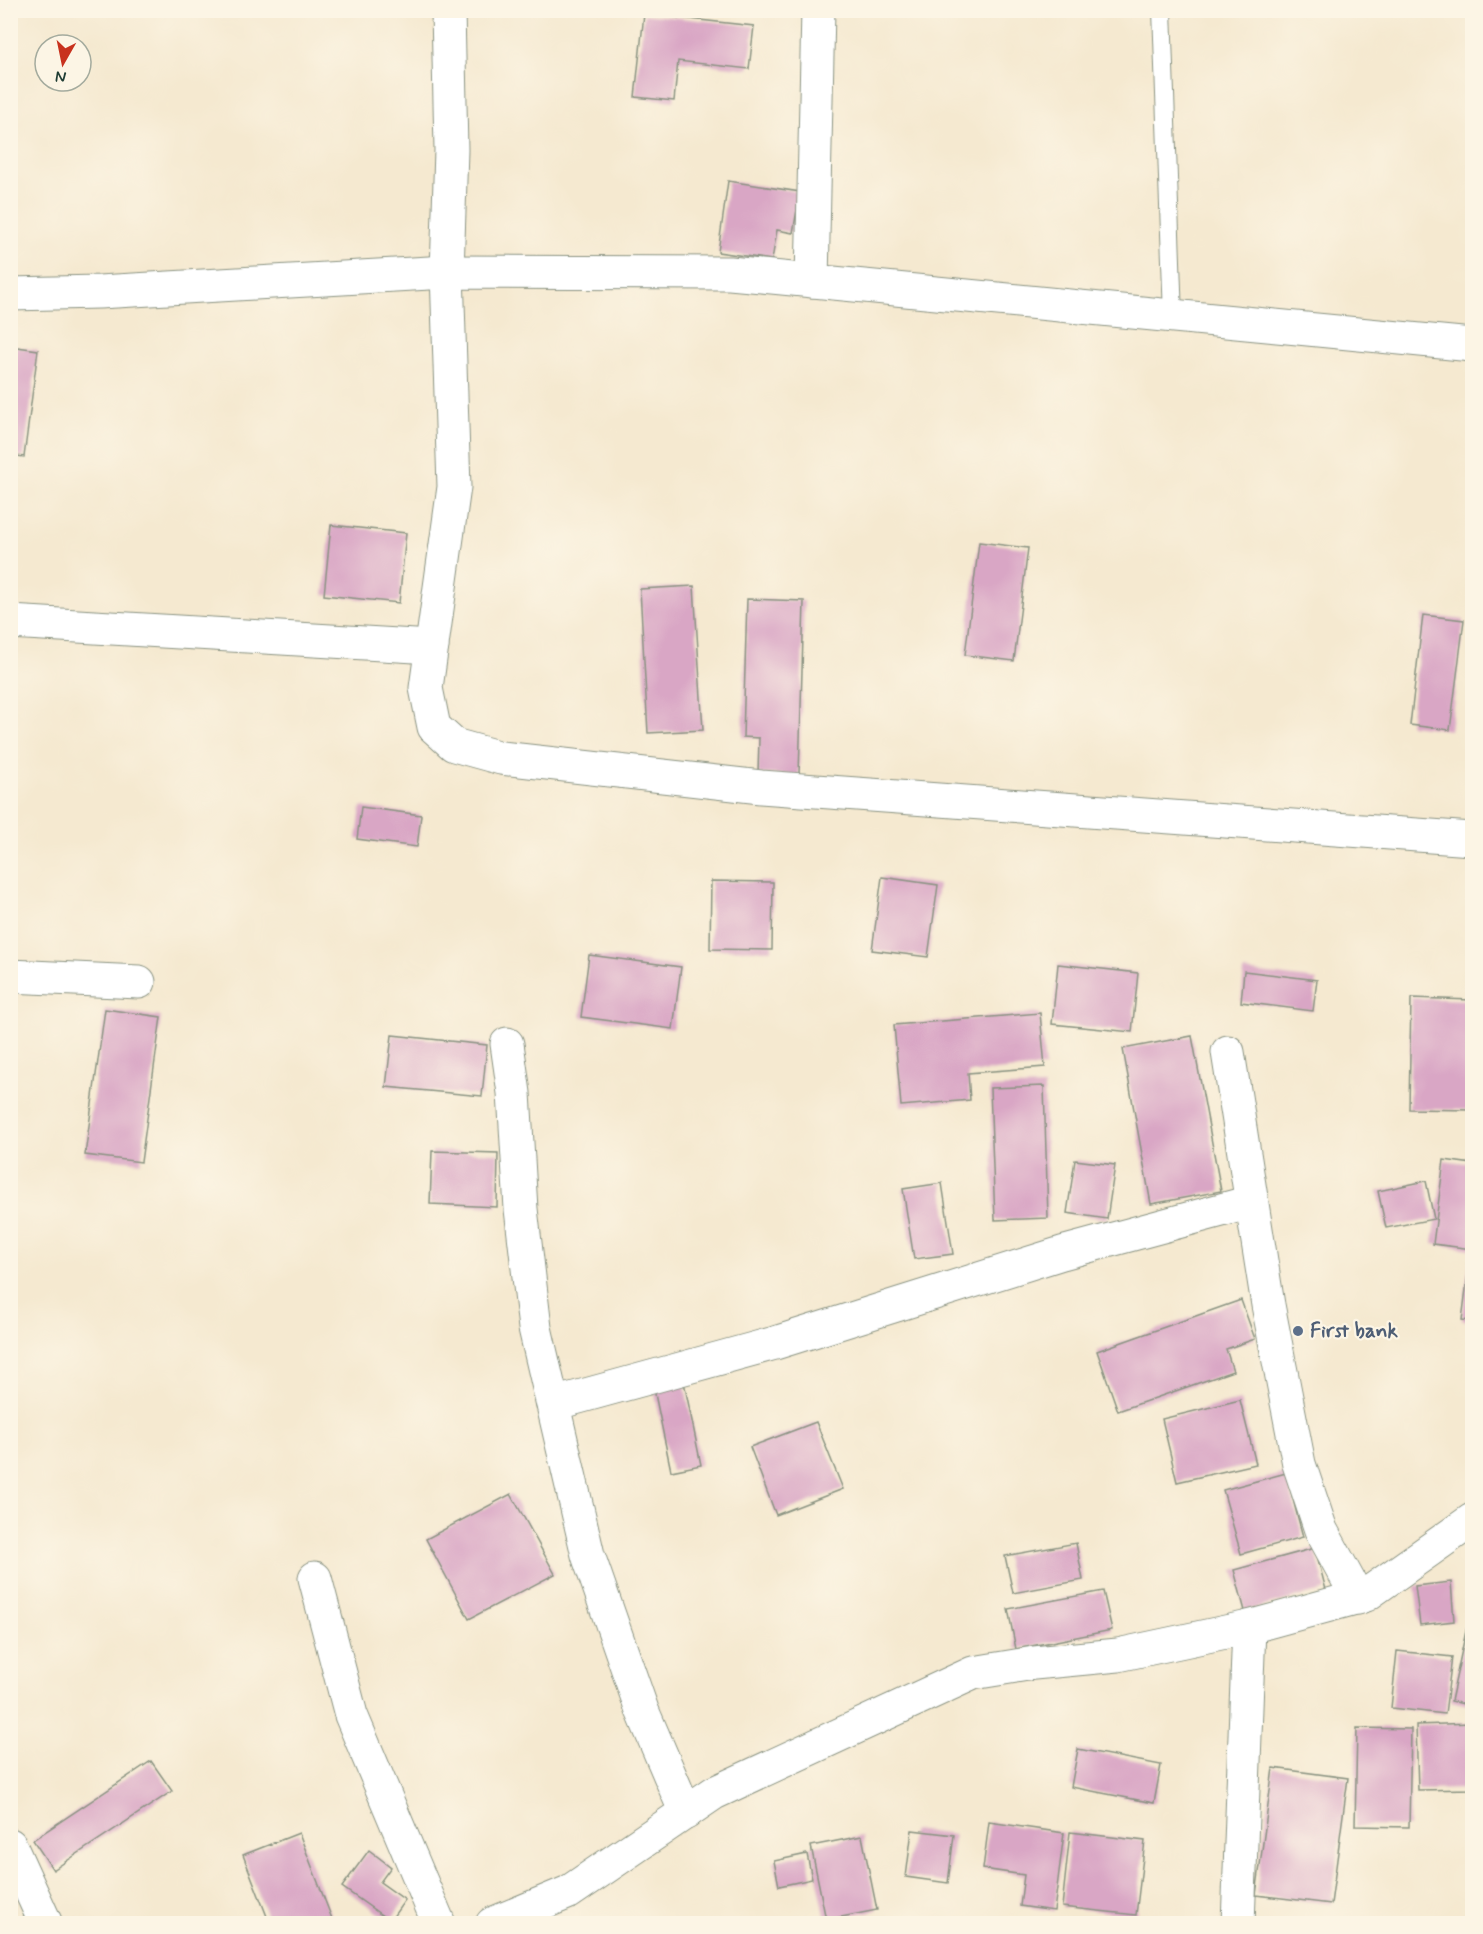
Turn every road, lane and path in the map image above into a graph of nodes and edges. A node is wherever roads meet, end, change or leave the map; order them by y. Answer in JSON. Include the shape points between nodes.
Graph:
{"nodes":[{"id":1,"x":448,"y":10,"type":"edge"},
{"id":2,"x":818,"y":10,"type":"edge"},
{"id":3,"x":1162,"y":10,"type":"edge"},
{"id":4,"x":447,"y":272,"type":"junction"},
{"id":5,"x":812,"y":281,"type":"junction"},
{"id":6,"x":10,"y":294,"type":"edge"},
{"id":7,"x":1173,"y":317,"type":"junction"},
{"id":8,"x":1473,"y":345,"type":"edge"},
{"id":9,"x":10,"y":622,"type":"edge"},
{"id":10,"x":432,"y":647,"type":"junction"},
{"id":11,"x":1473,"y":839,"type":"edge"},
{"id":12,"x":10,"y":976,"type":"edge"},
{"id":13,"x":139,"y":982,"type":"dead end"},
{"id":14,"x":507,"y":1044,"type":"dead end"},
{"id":15,"x":1228,"y":1052,"type":"dead end"},
{"id":16,"x":1251,"y":1202,"type":"junction"},
{"id":17,"x":553,"y":1404,"type":"junction"},
{"id":18,"x":1473,"y":1520,"type":"edge"},
{"id":19,"x":315,"y":1578,"type":"dead end"},
{"id":20,"x":1358,"y":1598,"type":"junction"},
{"id":21,"x":1249,"y":1627,"type":"junction"},
{"id":22,"x":686,"y":1812,"type":"junction"},
{"id":23,"x":10,"y":1845,"type":"edge"},
{"id":24,"x":46,"y":1923,"type":"edge"},
{"id":25,"x":439,"y":1923,"type":"edge"},
{"id":26,"x":492,"y":1923,"type":"edge"},
{"id":27,"x":1238,"y":1923,"type":"edge"}],
"edges":[{"from":1,"to":4,"type":"street","via":[[451,150]]},
{"from":2,"to":5,"type":"street"},
{"from":3,"to":7,"type":"lane"},
{"from":4,"to":5,"type":"street","via":[[730,273]]},
{"from":4,"to":6,"type":"street","via":[[111,292]]},
{"from":4,"to":10,"type":"street","via":[[454,487]]},
{"from":5,"to":7,"type":"street"},
{"from":7,"to":8,"type":"street"},
{"from":9,"to":10,"type":"street"},
{"from":10,"to":11,"type":"street","via":[[426,688],[434,727],[454,746],[501,758],[761,787]]},
{"from":12,"to":13,"type":"street"},
{"from":14,"to":17,"type":"street","via":[[535,1328]]},
{"from":15,"to":16,"type":"street"},
{"from":16,"to":17,"type":"street","via":[[1062,1253],[775,1343]]},
{"from":16,"to":20,"type":"street","via":[[1299,1464],[1321,1530]]},
{"from":17,"to":22,"type":"street","via":[[588,1555],[613,1633]]},
{"from":18,"to":20,"type":"street"},
{"from":19,"to":25,"type":"street","via":[[351,1715]]},
{"from":20,"to":21,"type":"street"},
{"from":21,"to":22,"type":"street","via":[[1118,1655],[973,1673],[714,1793]]},
{"from":21,"to":27,"type":"street"},
{"from":22,"to":26,"type":"street","via":[[569,1892]]},
{"from":23,"to":24,"type":"street"}]}
